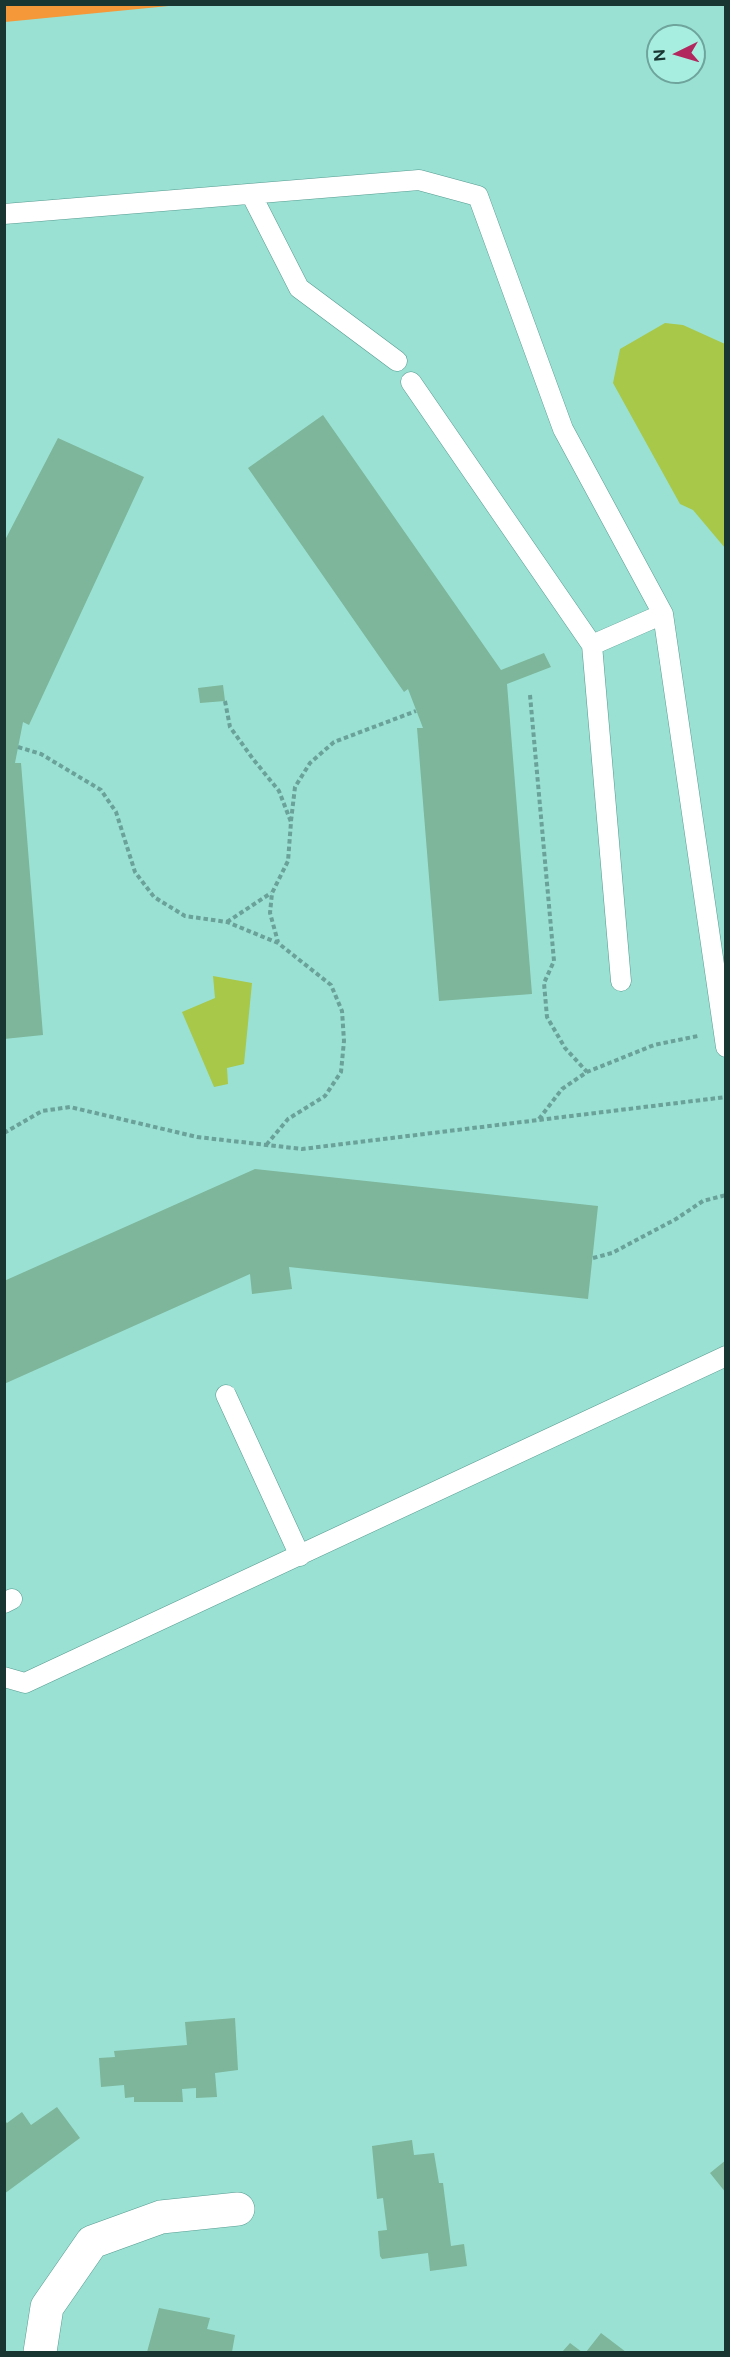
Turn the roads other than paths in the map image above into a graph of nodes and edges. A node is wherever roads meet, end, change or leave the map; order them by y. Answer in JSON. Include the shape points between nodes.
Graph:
{"nodes":[{"id":1,"x":251,"y":194,"type":"junction"},
{"id":2,"x":4,"y":214,"type":"edge"},
{"id":3,"x":397,"y":361,"type":"dead end"},
{"id":4,"x":411,"y":382,"type":"dead end"},
{"id":5,"x":663,"y":614,"type":"junction"},
{"id":6,"x":592,"y":645,"type":"junction"},
{"id":7,"x":621,"y":981,"type":"dead end"},
{"id":8,"x":724,"y":1039,"type":"edge"},
{"id":9,"x":726,"y":1356,"type":"edge"},
{"id":10,"x":226,"y":1395,"type":"dead end"},
{"id":11,"x":300,"y":1556,"type":"junction"},
{"id":12,"x":4,"y":1677,"type":"edge"},
{"id":13,"x":238,"y":2209,"type":"dead end"},
{"id":14,"x":40,"y":2352,"type":"edge"}],
"edges":[{"from":1,"to":2,"type":"lane"},
{"from":1,"to":3,"type":"lane","via":[[299,288]]},
{"from":1,"to":5,"type":"lane","via":[[419,180],[478,196],[563,429]]},
{"from":4,"to":6,"type":"lane"},
{"from":5,"to":6,"type":"lane"},
{"from":5,"to":8,"type":"lane"},
{"from":6,"to":7,"type":"lane"},
{"from":9,"to":11,"type":"lane"},
{"from":10,"to":11,"type":"lane"},
{"from":11,"to":12,"type":"lane","via":[[25,1683]]},
{"from":13,"to":14,"type":"street","via":[[161,2217],[92,2242],[47,2307]]}]}
